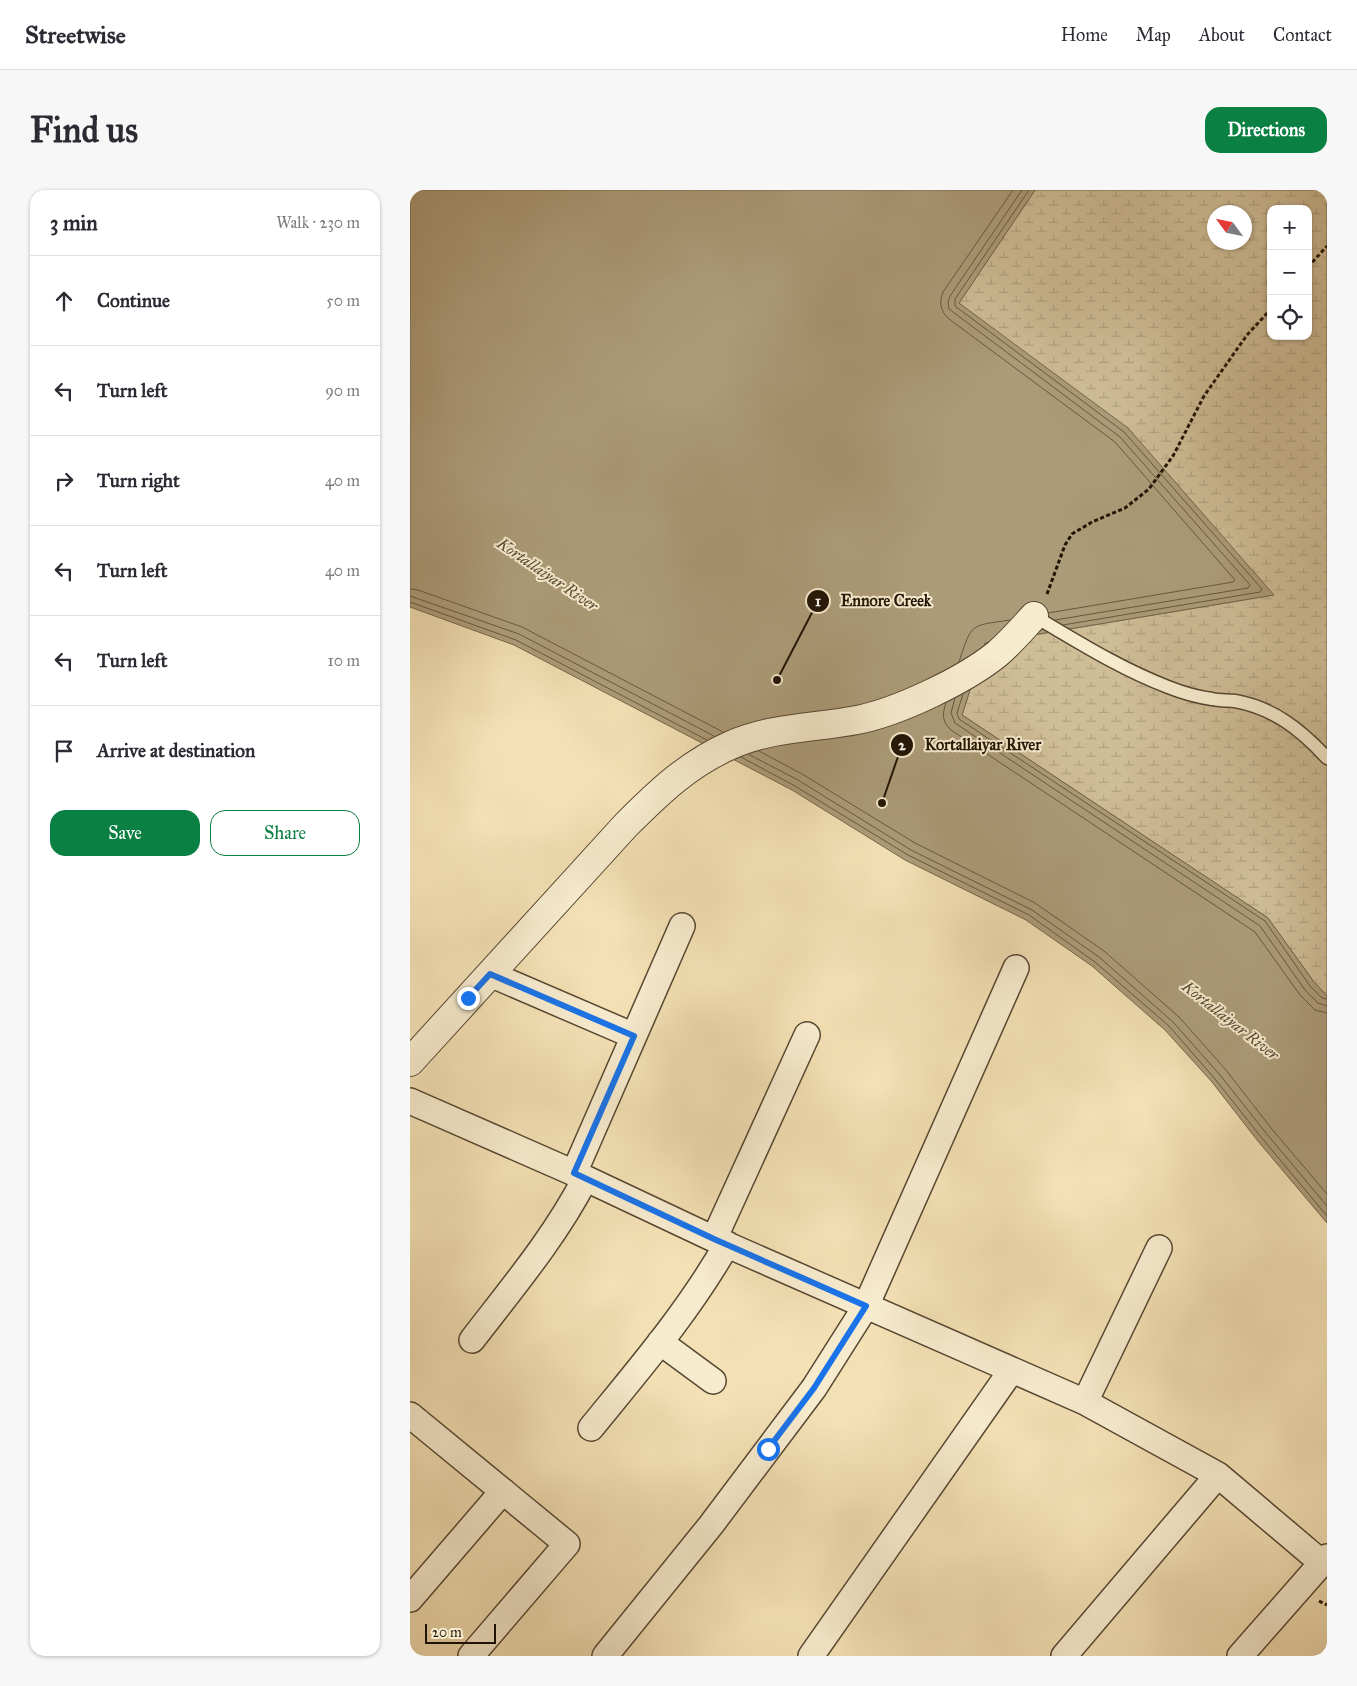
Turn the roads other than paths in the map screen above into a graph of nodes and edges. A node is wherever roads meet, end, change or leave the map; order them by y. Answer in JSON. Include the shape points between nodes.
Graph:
{"nodes":[{"id":1,"x":1034,"y":616,"type":"joint"},
{"id":2,"x":1327,"y":758,"type":"edge"},
{"id":3,"x":682,"y":926,"type":"dead end"},
{"id":4,"x":1016,"y":968,"type":"dead end"},
{"id":5,"x":490,"y":974,"type":"junction"},
{"id":6,"x":807,"y":1035,"type":"dead end"},
{"id":7,"x":634,"y":1036,"type":"junction"},
{"id":8,"x":410,"y":1062,"type":"edge"},
{"id":9,"x":410,"y":1100,"type":"edge"},
{"id":10,"x":580,"y":1176,"type":"junction"},
{"id":11,"x":720,"y":1242,"type":"junction"},
{"id":12,"x":1159,"y":1248,"type":"dead end"},
{"id":13,"x":866,"y":1306,"type":"junction"},
{"id":14,"x":472,"y":1340,"type":"dead end"},
{"id":15,"x":660,"y":1342,"type":"junction"},
{"id":16,"x":1011,"y":1370,"type":"junction"},
{"id":17,"x":713,"y":1381,"type":"dead end"},
{"id":18,"x":1086,"y":1402,"type":"junction"},
{"id":19,"x":410,"y":1415,"type":"edge"},
{"id":20,"x":591,"y":1428,"type":"dead end"},
{"id":21,"x":1218,"y":1475,"type":"junction"},
{"id":22,"x":503,"y":1490,"type":"junction"},
{"id":23,"x":1324,"y":1560,"type":"edge"},
{"id":24,"x":410,"y":1599,"type":"edge"},
{"id":25,"x":472,"y":1656,"type":"edge"},
{"id":26,"x":605,"y":1656,"type":"edge"},
{"id":27,"x":811,"y":1656,"type":"edge"},
{"id":28,"x":1064,"y":1656,"type":"edge"},
{"id":29,"x":1240,"y":1656,"type":"edge"}],
"edges":[{"from":1,"to":2,"type":"lane","via":[[1116,664],[1166,686],[1195,696],[1235,701],[1286,720]]},
{"from":1,"to":5,"type":"street","via":[[998,654],[930,694],[858,720],[766,734],[732,745],[682,772],[654,796]]},
{"from":3,"to":7,"type":"street"},
{"from":4,"to":13,"type":"street"},
{"from":5,"to":7,"type":"street"},
{"from":5,"to":8,"type":"street"},
{"from":6,"to":11,"type":"street"},
{"from":7,"to":10,"type":"street"},
{"from":9,"to":10,"type":"street"},
{"from":10,"to":11,"type":"street"},
{"from":10,"to":14,"type":"street","via":[[570,1208],[536,1258]]},
{"from":11,"to":13,"type":"street"},
{"from":11,"to":15,"type":"street","via":[[707,1279]]},
{"from":12,"to":18,"type":"street"},
{"from":13,"to":16,"type":"street"},
{"from":13,"to":26,"type":"street","via":[[814,1388],[711,1525]]},
{"from":15,"to":17,"type":"street"},
{"from":15,"to":20,"type":"street"},
{"from":16,"to":18,"type":"street"},
{"from":16,"to":27,"type":"street"},
{"from":18,"to":21,"type":"street"},
{"from":19,"to":22,"type":"street"},
{"from":21,"to":23,"type":"street"},
{"from":21,"to":28,"type":"street"},
{"from":22,"to":24,"type":"street"},
{"from":22,"to":25,"type":"street","via":[[568,1544]]},
{"from":23,"to":29,"type":"street"}]}
